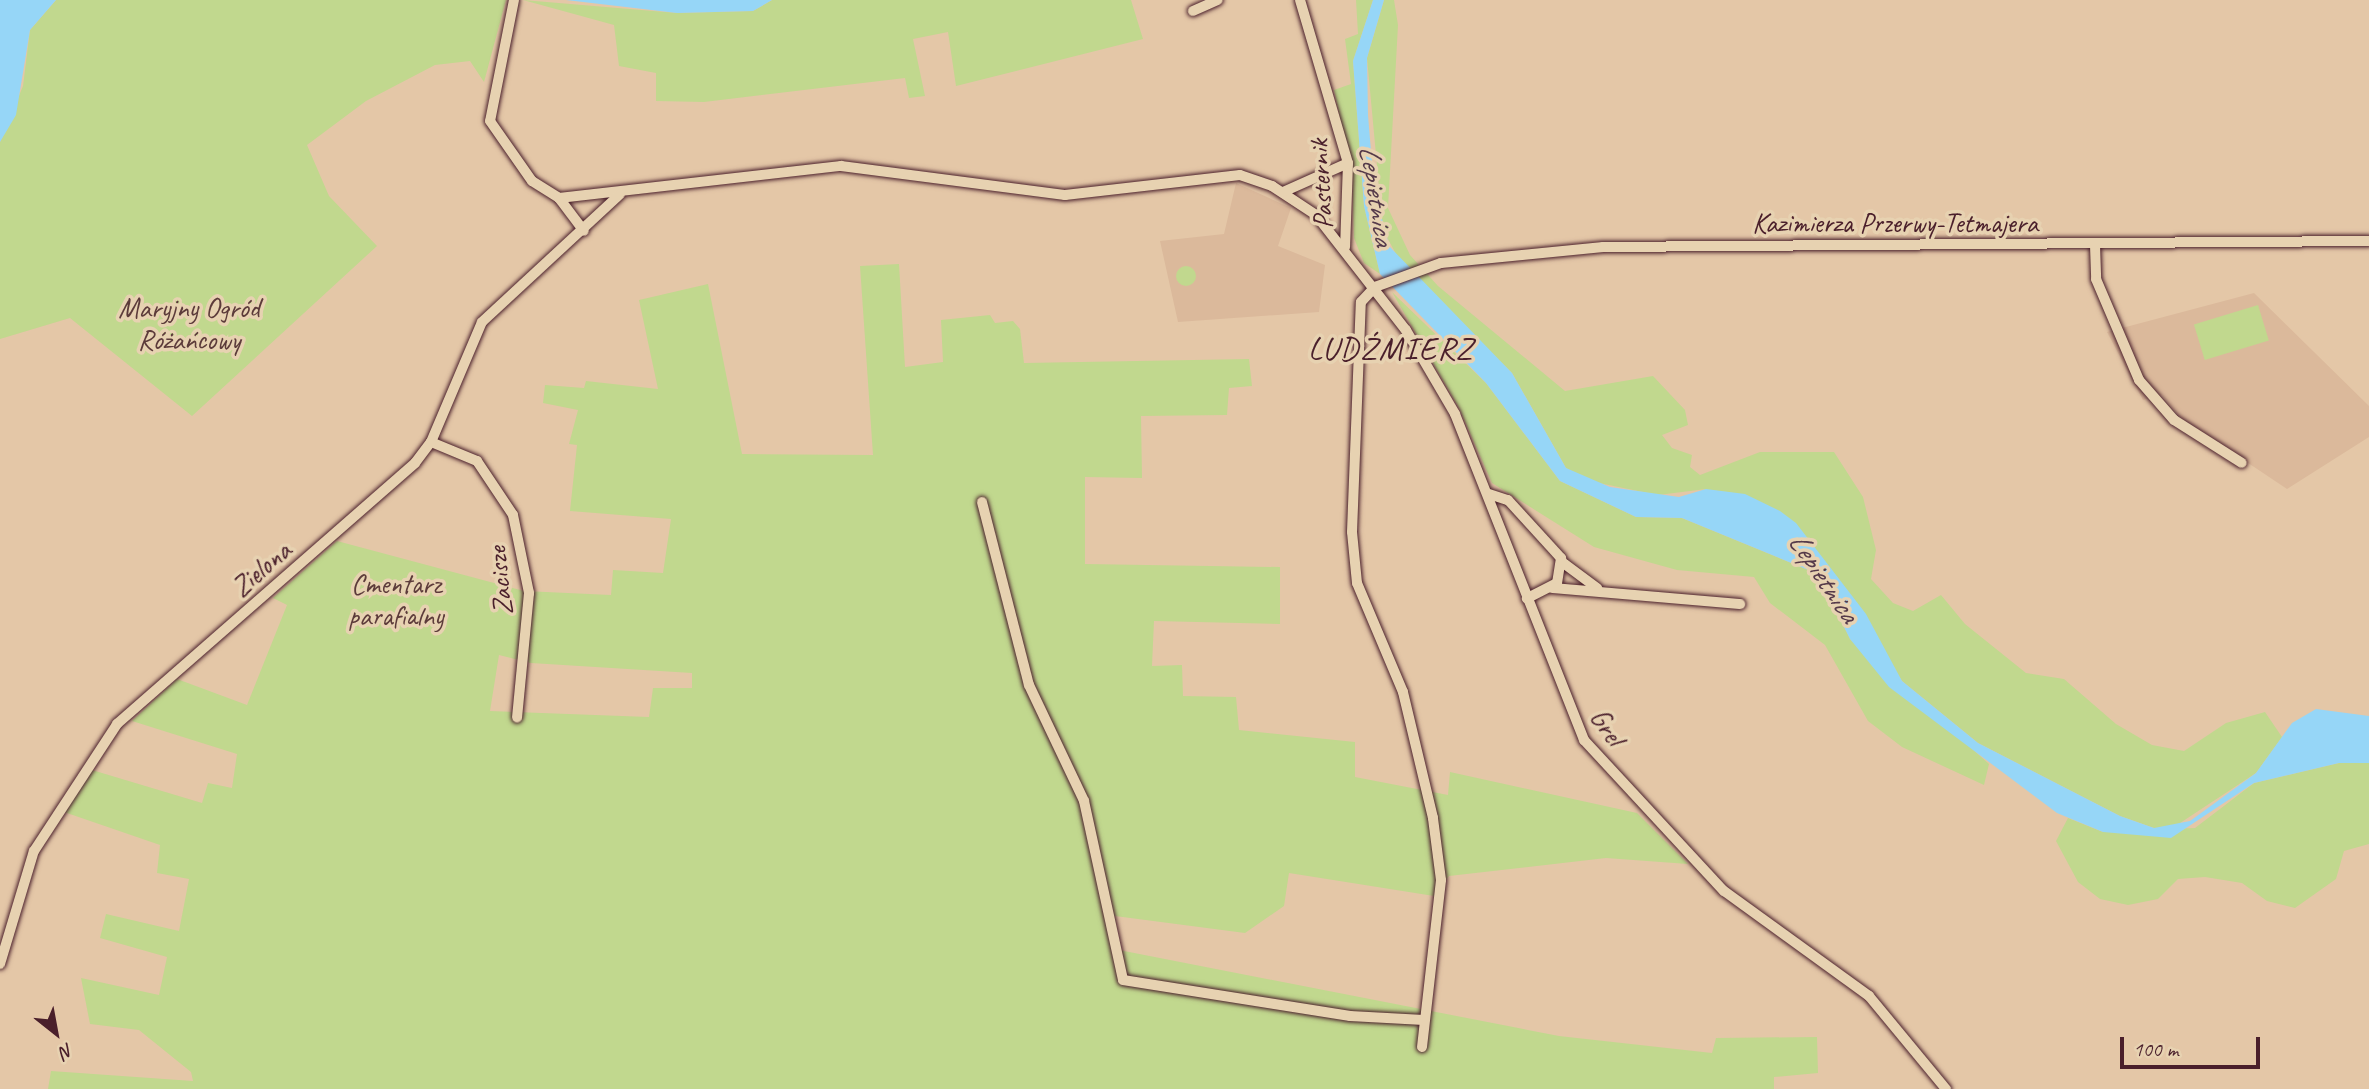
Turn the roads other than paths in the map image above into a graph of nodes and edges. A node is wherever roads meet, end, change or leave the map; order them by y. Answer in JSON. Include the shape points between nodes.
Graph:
{"nodes":[{"id":1,"x":514,"y":0,"type":"edge"},
{"id":2,"x":1219,"y":0,"type":"edge"},
{"id":3,"x":1300,"y":0,"type":"edge"},
{"id":4,"x":1194,"y":11,"type":"dead end"},
{"id":5,"x":1348,"y":163,"type":"junction"},
{"id":6,"x":1283,"y":192,"type":"junction"},
{"id":7,"x":620,"y":194,"type":"junction"},
{"id":8,"x":559,"y":198,"type":"junction"},
{"id":9,"x":584,"y":231,"type":"junction"},
{"id":10,"x":2369,"y":242,"type":"edge"},
{"id":11,"x":2095,"y":245,"type":"junction"},
{"id":12,"x":1346,"y":247,"type":"junction"},
{"id":13,"x":1378,"y":285,"type":"junction"},
{"id":14,"x":431,"y":442,"type":"junction"},
{"id":15,"x":2242,"y":463,"type":"dead end"},
{"id":16,"x":1489,"y":495,"type":"junction"},
{"id":17,"x":982,"y":502,"type":"dead end"},
{"id":18,"x":1562,"y":562,"type":"junction"},
{"id":19,"x":1552,"y":588,"type":"junction"},
{"id":20,"x":1598,"y":589,"type":"junction"},
{"id":21,"x":1527,"y":598,"type":"junction"},
{"id":22,"x":1740,"y":604,"type":"dead end"},
{"id":23,"x":517,"y":717,"type":"dead end"},
{"id":24,"x":0,"y":964,"type":"edge"},
{"id":25,"x":1424,"y":1020,"type":"junction"},
{"id":26,"x":1422,"y":1047,"type":"dead end"},
{"id":27,"x":1946,"y":1089,"type":"edge"}],
"edges":[{"from":1,"to":8,"type":"street","via":[[490,121],[532,181]]},
{"from":2,"to":4,"type":"street"},
{"from":3,"to":5,"type":"street","name":"Pasternik"},
{"from":5,"to":6,"type":"street"},
{"from":5,"to":12,"type":"street","name":"Pasternik"},
{"from":6,"to":7,"type":"street","via":[[1235,175],[1065,195],[834,166]]},
{"from":6,"to":12,"type":"street"},
{"from":7,"to":8,"type":"street"},
{"from":7,"to":9,"type":"street","name":"Zielona"},
{"from":8,"to":9,"type":"street"},
{"from":9,"to":14,"type":"street","name":"Zielona","via":[[482,322]]},
{"from":10,"to":11,"type":"street","name":"Kazimierza Przerwy-Tetmajera"},
{"from":11,"to":13,"type":"street","name":"Kazimierza Przerwy-Tetmajera","via":[[1603,247],[1423,268]]},
{"from":11,"to":15,"type":"street","via":[[2096,279],[2139,380],[2175,420]]},
{"from":12,"to":13,"type":"street"},
{"from":13,"to":16,"type":"street","name":"Grel","via":[[1436,377]]},
{"from":13,"to":25,"type":"street","via":[[1360,308],[1361,431],[1352,532],[1357,583],[1403,692],[1433,818],[1441,880]]},
{"from":14,"to":23,"type":"street","name":"Zacisze","via":[[477,461],[494,478],[517,526],[529,593]]},
{"from":14,"to":24,"type":"street","name":"Zielona","via":[[383,493],[117,724],[34,851]]},
{"from":16,"to":18,"type":"street","via":[[1507,500]]},
{"from":16,"to":21,"type":"street","name":"Grel"},
{"from":17,"to":25,"type":"street","via":[[1029,685],[1084,800],[1122,980],[1350,1016]]},
{"from":18,"to":19,"type":"street"},
{"from":18,"to":20,"type":"street"},
{"from":19,"to":20,"type":"street"},
{"from":19,"to":21,"type":"street"},
{"from":20,"to":22,"type":"street"},
{"from":21,"to":27,"type":"street","name":"Grel","via":[[1570,712],[1605,765],[1724,891],[1869,996]]},
{"from":25,"to":26,"type":"street"}]}
